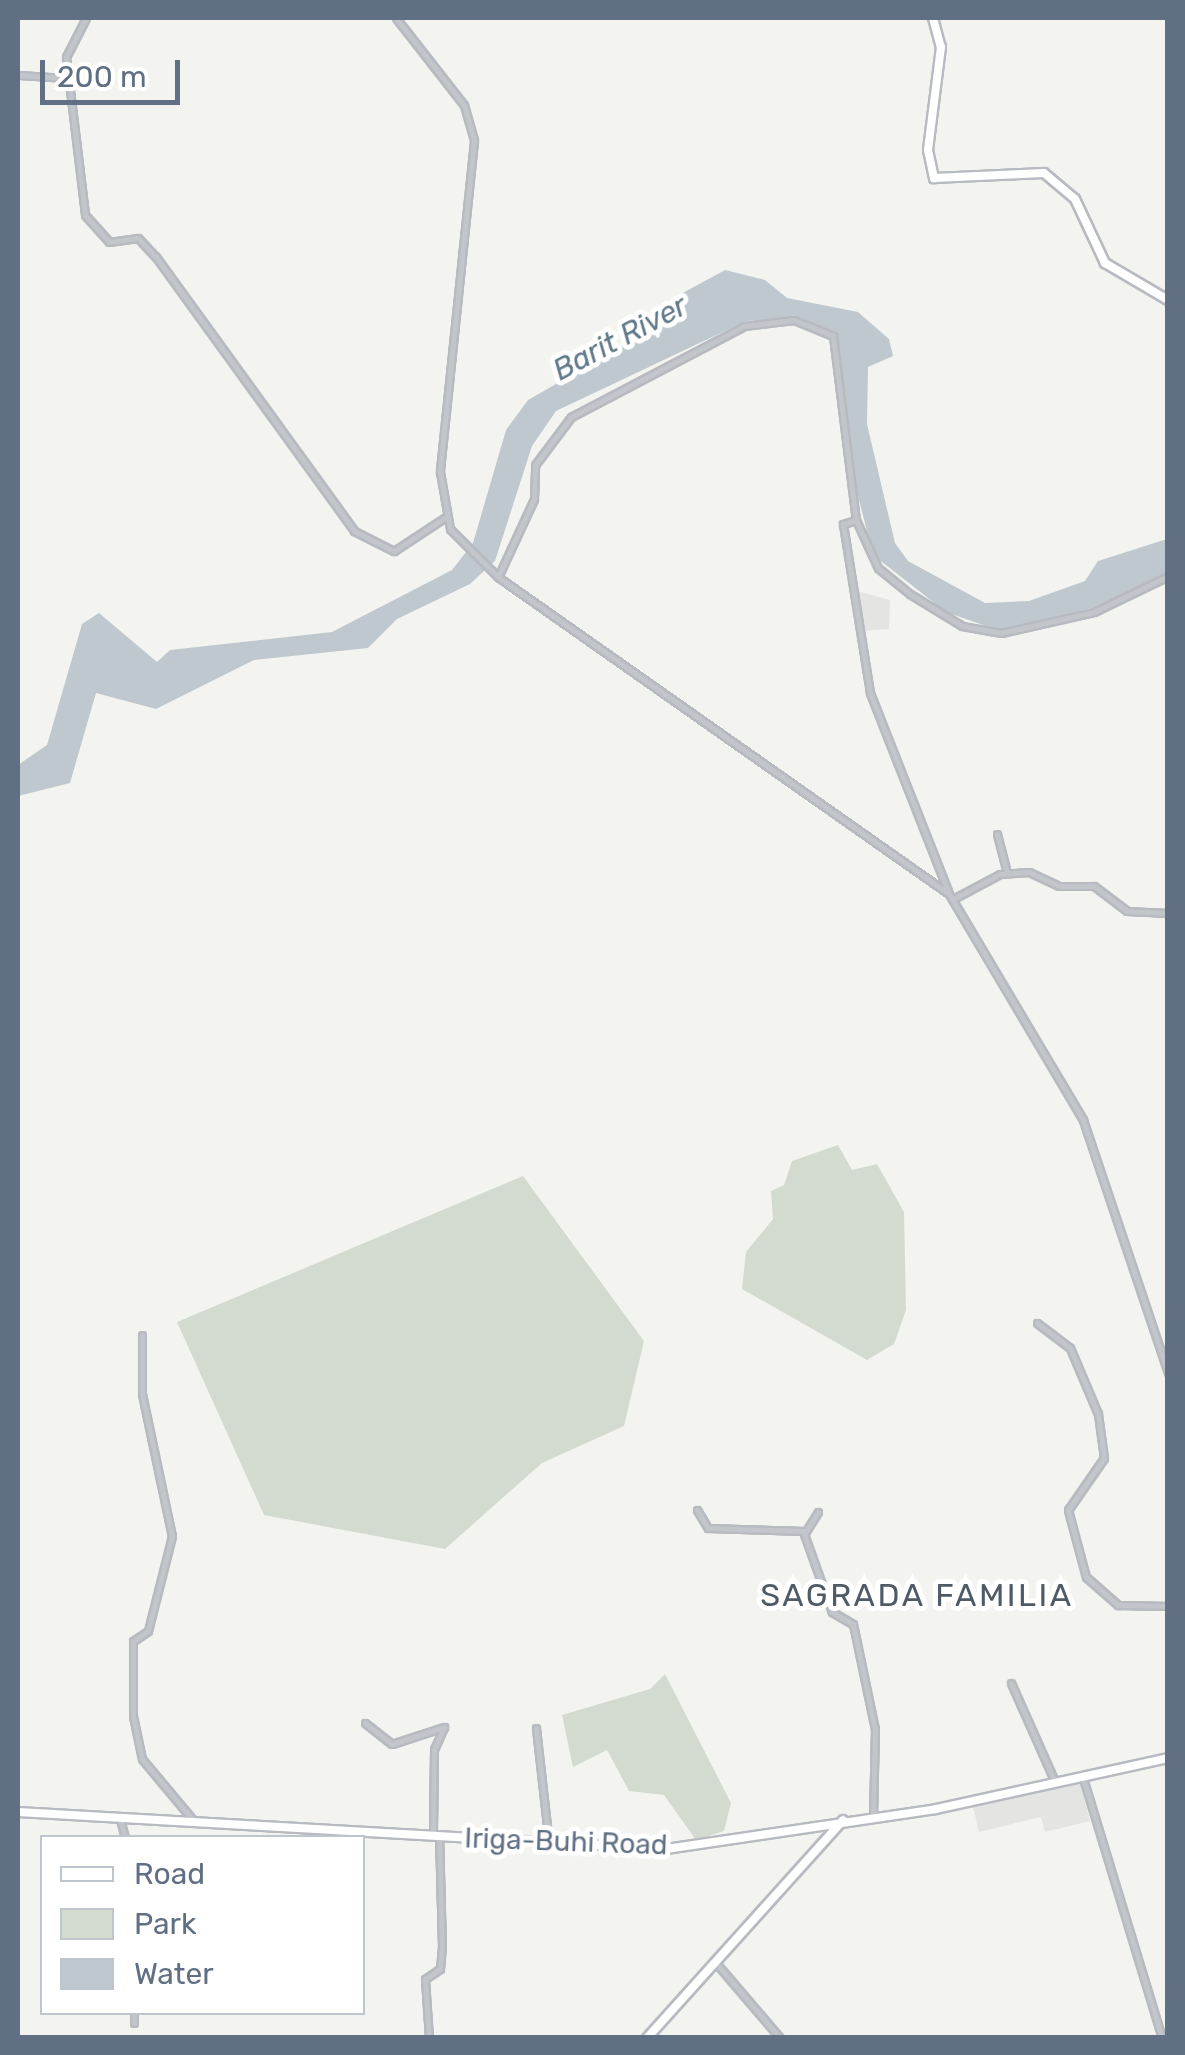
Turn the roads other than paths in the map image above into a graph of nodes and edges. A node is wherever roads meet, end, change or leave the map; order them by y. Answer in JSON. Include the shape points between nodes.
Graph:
{"nodes":[{"id":1,"x":86,"y":18,"type":"edge"},
{"id":2,"x":396,"y":18,"type":"edge"},
{"id":3,"x":933,"y":18,"type":"edge"},
{"id":4,"x":18,"y":75,"type":"edge"},
{"id":5,"x":67,"y":78,"type":"junction"},
{"id":6,"x":1168,"y":300,"type":"edge"},
{"id":7,"x":444,"y":518,"type":"junction"},
{"id":8,"x":856,"y":520,"type":"junction"},
{"id":9,"x":1168,"y":576,"type":"edge"},
{"id":10,"x":498,"y":577,"type":"junction"},
{"id":11,"x":997,"y":834,"type":"dead end"},
{"id":12,"x":1007,"y":873,"type":"junction"},
{"id":13,"x":951,"y":896,"type":"junction"},
{"id":14,"x":1168,"y":914,"type":"edge"},
{"id":15,"x":1038,"y":1323,"type":"dead end"},
{"id":16,"x":142,"y":1334,"type":"dead end"},
{"id":17,"x":1168,"y":1373,"type":"edge"},
{"id":18,"x":697,"y":1510,"type":"dead end"},
{"id":19,"x":818,"y":1512,"type":"dead end"},
{"id":20,"x":804,"y":1531,"type":"junction"},
{"id":21,"x":1168,"y":1606,"type":"edge"},
{"id":22,"x":1012,"y":1683,"type":"dead end"},
{"id":23,"x":365,"y":1723,"type":"dead end"},
{"id":24,"x":536,"y":1728,"type":"dead end"},
{"id":25,"x":1168,"y":1758,"type":"edge"},
{"id":26,"x":1082,"y":1775,"type":"junction"},
{"id":27,"x":1055,"y":1782,"type":"junction"},
{"id":28,"x":18,"y":1812,"type":"edge"},
{"id":29,"x":119,"y":1816,"type":"junction"},
{"id":30,"x":873,"y":1816,"type":"junction"},
{"id":31,"x":192,"y":1820,"type":"junction"},
{"id":32,"x":843,"y":1820,"type":"junction"},
{"id":33,"x":124,"y":1835,"type":"edge"},
{"id":34,"x":436,"y":1836,"type":"junction"},
{"id":35,"x":548,"y":1844,"type":"junction"},
{"id":36,"x":716,"y":1963,"type":"junction"},
{"id":37,"x":134,"y":2015,"type":"edge"},
{"id":38,"x":134,"y":2023,"type":"dead end"},
{"id":39,"x":429,"y":2038,"type":"edge"},
{"id":40,"x":647,"y":2038,"type":"edge"},
{"id":41,"x":780,"y":2038,"type":"edge"},
{"id":42,"x":1162,"y":2038,"type":"edge"}],
"edges":[{"from":1,"to":5,"type":"street","via":[[73,32]]},
{"from":2,"to":7,"type":"street","via":[[464,106],[474,140],[447,370]]},
{"from":3,"to":6,"type":"main road","via":[[942,47],[928,150],[934,178],[1044,173],[1075,199],[1104,262]]},
{"from":4,"to":5,"type":"street"},
{"from":5,"to":7,"type":"street","via":[[85,215],[109,242],[138,238],[156,256],[196,320],[253,380],[336,512],[394,551]]},
{"from":7,"to":10,"type":"street"},
{"from":8,"to":9,"type":"street","via":[[878,568],[977,632],[1094,612]]},
{"from":8,"to":10,"type":"street","via":[[832,336],[812,322],[766,321],[571,417],[535,465],[534,499]]},
{"from":8,"to":13,"type":"street","via":[[843,524],[870,693]]},
{"from":10,"to":13,"type":"street"},
{"from":11,"to":12,"type":"street"},
{"from":12,"to":13,"type":"street"},
{"from":12,"to":14,"type":"street","via":[[1090,884],[1127,911]]},
{"from":13,"to":17,"type":"street","via":[[1083,1120]]},
{"from":15,"to":21,"type":"street","via":[[1070,1348],[1098,1414],[1104,1458],[1068,1510],[1086,1577],[1118,1606]]},
{"from":16,"to":31,"type":"street","via":[[142,1394],[172,1536],[148,1631],[132,1641],[132,1716],[142,1759],[185,1800]]},
{"from":18,"to":20,"type":"street","via":[[708,1528]]},
{"from":19,"to":20,"type":"street"},
{"from":20,"to":30,"type":"street","via":[[832,1612],[850,1620],[856,1634],[876,1729]]},
{"from":22,"to":27,"type":"street"},
{"from":23,"to":34,"type":"street","via":[[392,1744],[444,1728],[433,1756]]},
{"from":24,"to":35,"type":"street"},
{"from":25,"to":26,"type":"main road","name":"Iriga-Buhi Road"},
{"from":26,"to":27,"type":"main road","name":"Iriga-Buhi Road"},
{"from":26,"to":42,"type":"street"},
{"from":27,"to":30,"type":"main road","name":"Iriga-Buhi Road"},
{"from":28,"to":29,"type":"main road","name":"Iriga-Buhi Road"},
{"from":29,"to":31,"type":"main road","name":"Iriga-Buhi Road"},
{"from":29,"to":33,"type":"street"},
{"from":30,"to":32,"type":"main road","name":"Iriga-Buhi Road"},
{"from":31,"to":34,"type":"main road","name":"Iriga-Buhi Road"},
{"from":32,"to":35,"type":"main road","name":"Iriga-Buhi Road","via":[[666,1849]]},
{"from":32,"to":36,"type":"main road"},
{"from":34,"to":35,"type":"main road","name":"Iriga-Buhi Road"},
{"from":34,"to":39,"type":"street","via":[[442,1948],[440,1969],[426,1979]]},
{"from":36,"to":40,"type":"main road"},
{"from":36,"to":41,"type":"street"},
{"from":37,"to":38,"type":"street"}]}
